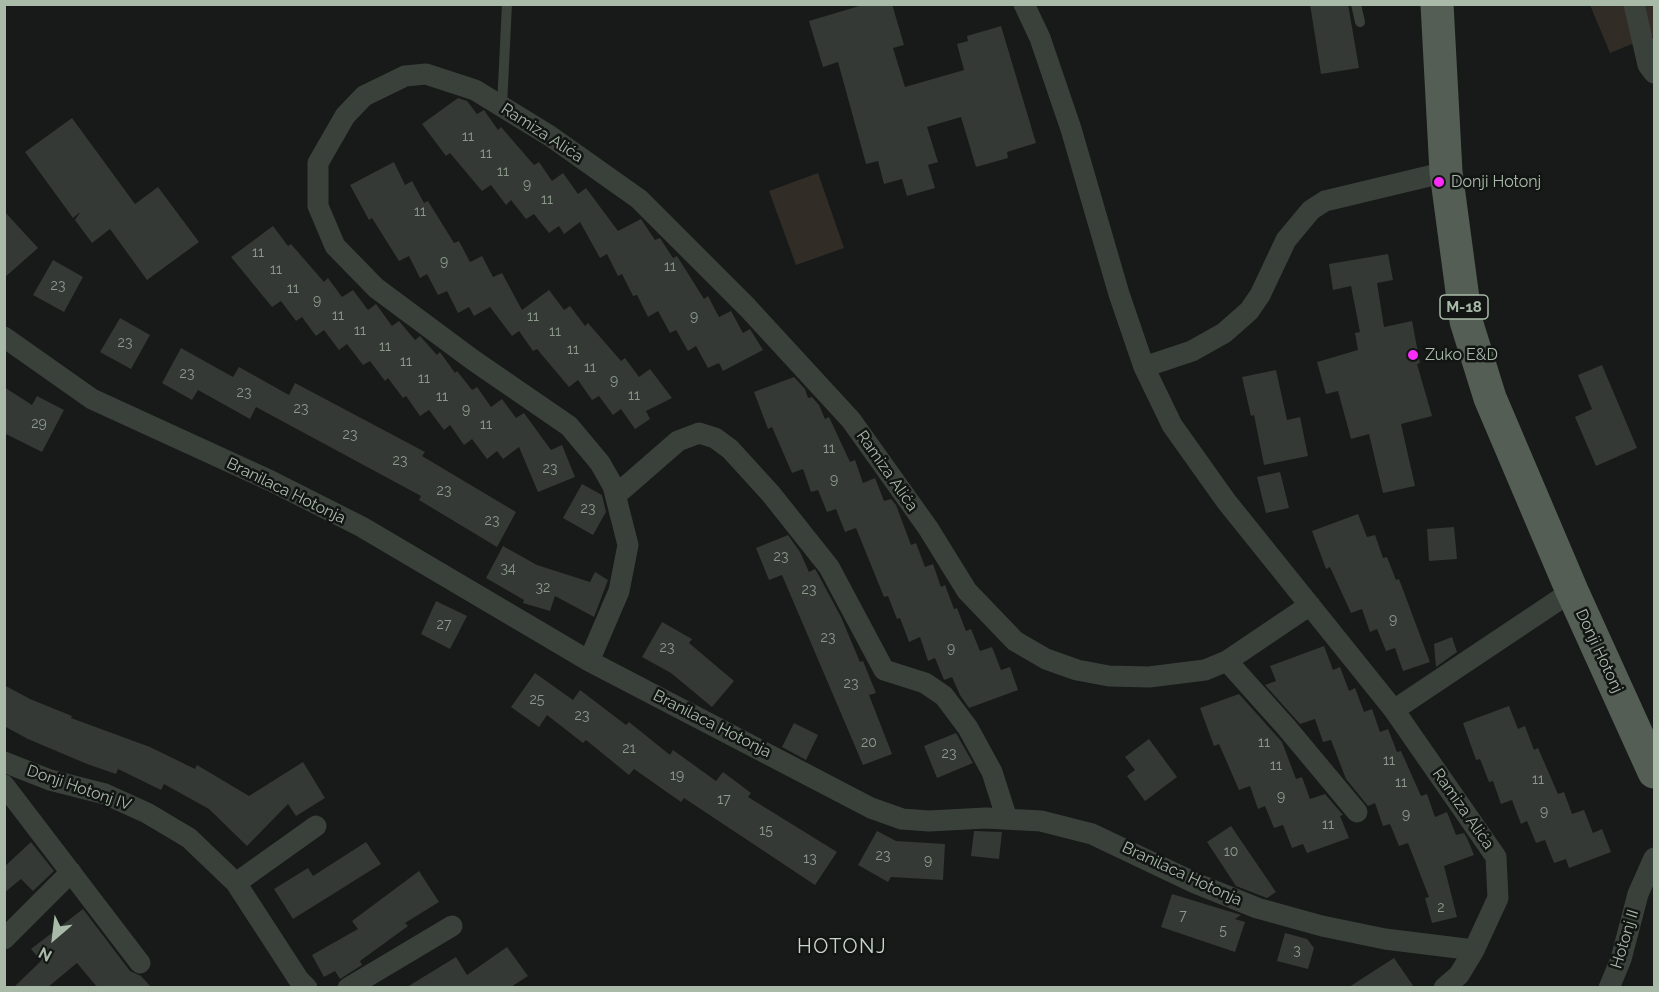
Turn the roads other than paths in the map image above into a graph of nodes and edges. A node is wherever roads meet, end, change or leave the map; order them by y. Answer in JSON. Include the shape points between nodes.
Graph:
{"nodes":[{"id":1,"x":507,"y":4,"type":"edge"},
{"id":2,"x":1024,"y":4,"type":"edge"},
{"id":3,"x":1356,"y":4,"type":"edge"},
{"id":4,"x":1437,"y":4,"type":"edge"},
{"id":5,"x":1634,"y":4,"type":"edge"},
{"id":6,"x":1359,"y":21,"type":"dead end"},
{"id":7,"x":1654,"y":73,"type":"edge"},
{"id":8,"x":502,"y":106,"type":"junction"},
{"id":9,"x":1446,"y":172,"type":"junction"},
{"id":10,"x":4,"y":337,"type":"edge"},
{"id":11,"x":1144,"y":367,"type":"junction"},
{"id":12,"x":616,"y":495,"type":"junction"},
{"id":13,"x":1572,"y":591,"type":"junction"},
{"id":14,"x":1310,"y":605,"type":"junction"},
{"id":15,"x":589,"y":661,"type":"junction"},
{"id":16,"x":1227,"y":661,"type":"junction"},
{"id":17,"x":1394,"y":710,"type":"junction"},
{"id":18,"x":4,"y":762,"type":"edge"},
{"id":19,"x":1653,"y":764,"type":"edge"},
{"id":20,"x":4,"y":785,"type":"edge"},
{"id":21,"x":1357,"y":812,"type":"dead end"},
{"id":22,"x":1007,"y":819,"type":"junction"},
{"id":23,"x":316,"y":826,"type":"dead end"},
{"id":24,"x":1654,"y":858,"type":"edge"},
{"id":25,"x":71,"y":872,"type":"junction"},
{"id":26,"x":236,"y":883,"type":"junction"},
{"id":27,"x":452,"y":926,"type":"dead end"},
{"id":28,"x":4,"y":939,"type":"edge"},
{"id":29,"x":1474,"y":950,"type":"junction"},
{"id":30,"x":140,"y":963,"type":"dead end"},
{"id":31,"x":307,"y":987,"type":"edge"},
{"id":32,"x":348,"y":987,"type":"edge"},
{"id":33,"x":1444,"y":987,"type":"edge"},
{"id":34,"x":1609,"y":987,"type":"edge"}],
"edges":[{"from":1,"to":8,"type":"lane"},
{"from":2,"to":11,"type":"street","name":"Ramiza Alića","via":[[1040,38],[1071,129]]},
{"from":3,"to":6,"type":"lane"},
{"from":4,"to":9,"type":"main road","name":"Donji Hotonj","number":"M-18"},
{"from":5,"to":7,"type":"street","via":[[1648,65]]},
{"from":8,"to":12,"type":"street","name":"Ramiza Alića","via":[[476,90],[426,74],[386,83],[364,96],[330,138],[318,163],[318,206],[335,246],[376,288],[569,426],[600,463]]},
{"from":8,"to":16,"type":"street","name":"Ramiza Alića","via":[[639,199],[705,262],[851,420],[928,528],[967,591],[1015,640],[1046,659],[1109,676],[1177,674],[1205,670]]},
{"from":9,"to":11,"type":"street","via":[[1325,201],[1311,210],[1286,240],[1249,311],[1224,333],[1192,351]]},
{"from":9,"to":13,"type":"main road","name":"Donji Hotonj","number":"M-18","via":[[1466,321],[1490,398]]},
{"from":10,"to":15,"type":"street","name":"Branilaca Hotonja","via":[[92,399],[362,527]]},
{"from":11,"to":14,"type":"street","name":"Ramiza Alića","via":[[1172,425],[1198,465]]},
{"from":12,"to":15,"type":"street","name":"Ramiza Alića","via":[[628,545],[619,591]]},
{"from":12,"to":22,"type":"street","via":[[678,441],[699,434],[715,438],[730,449],[829,567],[884,670],[925,683],[944,696],[968,728],[992,772]]},
{"from":13,"to":17,"type":"street"},
{"from":13,"to":19,"type":"main road","name":"Donji Hotonj","number":"M-18"},
{"from":14,"to":16,"type":"street","name":"Ramiza Alića"},
{"from":14,"to":17,"type":"street","name":"Ramiza Alića"},
{"from":15,"to":22,"type":"street","name":"Branilaca Hotonja","via":[[871,808],[911,820]]},
{"from":16,"to":21,"type":"street"},
{"from":17,"to":29,"type":"street","name":"Ramiza Alića","via":[[1496,857],[1498,898]]},
{"from":18,"to":26,"type":"street","name":"Donji Hotonj IV","via":[[50,780],[105,794],[147,813],[189,838]]},
{"from":20,"to":25,"type":"street","name":"Donji Hotonj IV"},
{"from":22,"to":29,"type":"street","name":"Branilaca Hotonja","via":[[1041,821],[1092,834],[1257,908],[1385,939]]},
{"from":23,"to":26,"type":"street"},
{"from":24,"to":34,"type":"street","name":"Hotonj II","via":[[1638,894],[1621,959]]},
{"from":25,"to":28,"type":"street"},
{"from":25,"to":30,"type":"street","name":"Donji Hotonj IV"},
{"from":26,"to":31,"type":"street","name":"Donji Hotonj IV"},
{"from":27,"to":32,"type":"street"},
{"from":29,"to":33,"type":"street","name":"Ramiza Alića","via":[[1459,975]]}]}
